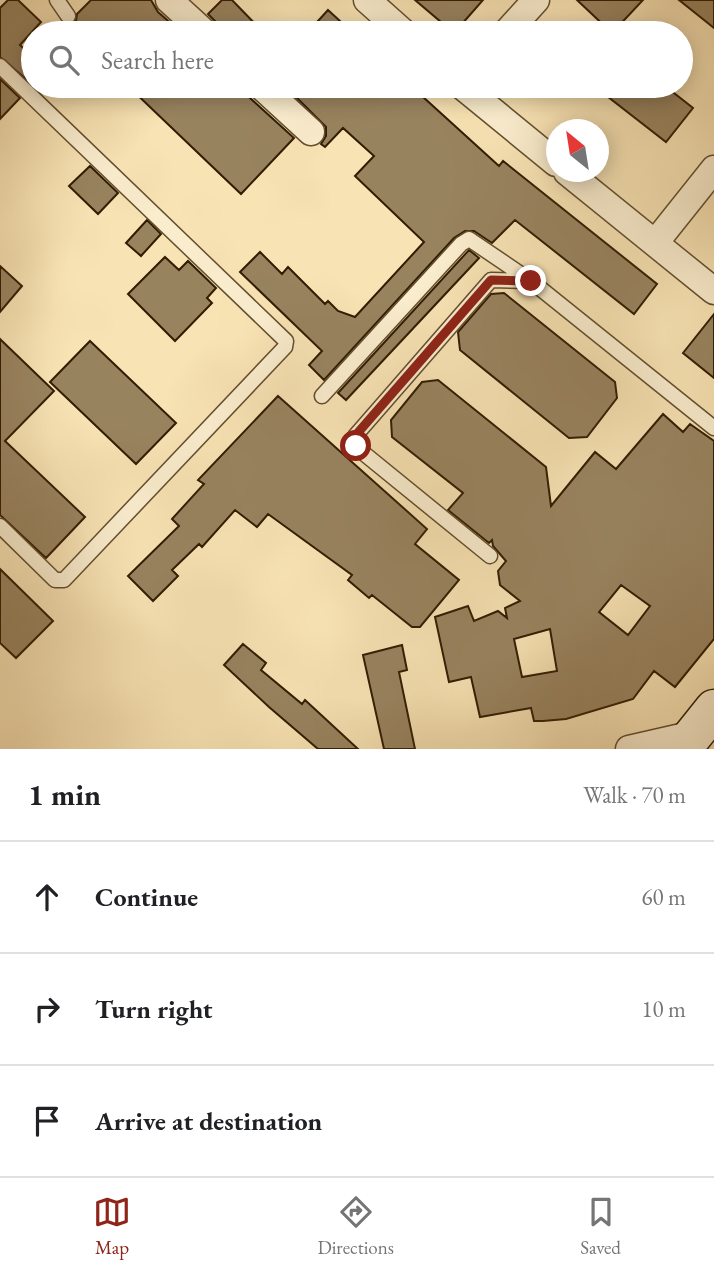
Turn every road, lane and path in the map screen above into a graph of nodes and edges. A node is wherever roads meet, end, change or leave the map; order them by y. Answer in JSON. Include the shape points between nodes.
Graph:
{"nodes":[{"id":1,"x":57,"y":0,"type":"edge"},
{"id":2,"x":169,"y":0,"type":"edge"},
{"id":3,"x":367,"y":0,"type":"edge"},
{"id":4,"x":536,"y":0,"type":"edge"},
{"id":5,"x":68,"y":16,"type":"dead end"},
{"id":6,"x":192,"y":21,"type":"edge"},
{"id":7,"x":391,"y":21,"type":"edge"},
{"id":8,"x":517,"y":21,"type":"edge"},
{"id":9,"x":0,"y":66,"type":"edge"},
{"id":10,"x":21,"y":86,"type":"edge"},
{"id":11,"x":33,"y":98,"type":"edge"},
{"id":12,"x":274,"y":98,"type":"edge"},
{"id":13,"x":477,"y":98,"type":"edge"},
{"id":14,"x":311,"y":132,"type":"dead end"},
{"id":15,"x":546,"y":155,"type":"edge"},
{"id":16,"x":714,"y":169,"type":"edge"},
{"id":17,"x":580,"y":182,"type":"edge"},
{"id":18,"x":655,"y":243,"type":"junction"},
{"id":19,"x":531,"y":281,"type":"junction"},
{"id":20,"x":714,"y":291,"type":"edge"},
{"id":21,"x":322,"y":396,"type":"dead end"},
{"id":22,"x":714,"y":428,"type":"edge"},
{"id":23,"x":0,"y":527,"type":"edge"},
{"id":24,"x":490,"y":556,"type":"dead end"},
{"id":25,"x":701,"y":730,"type":"edge"},
{"id":26,"x":629,"y":749,"type":"edge"}],
"edges":[{"from":1,"to":5,"type":"lane"},
{"from":2,"to":6,"type":"street"},
{"from":3,"to":7,"type":"street"},
{"from":4,"to":8,"type":"street"},
{"from":9,"to":10,"type":"lane"},
{"from":11,"to":23,"type":"lane","via":[[286,341],[64,580],[55,580]]},
{"from":12,"to":14,"type":"street"},
{"from":13,"to":15,"type":"street"},
{"from":16,"to":18,"type":"street"},
{"from":17,"to":18,"type":"street"},
{"from":18,"to":20,"type":"street"},
{"from":19,"to":21,"type":"lane","via":[[469,239]]},
{"from":19,"to":22,"type":"lane"},
{"from":19,"to":24,"type":"lane","via":[[491,280],[355,436],[356,446]]},
{"from":25,"to":26,"type":"street"}]}
